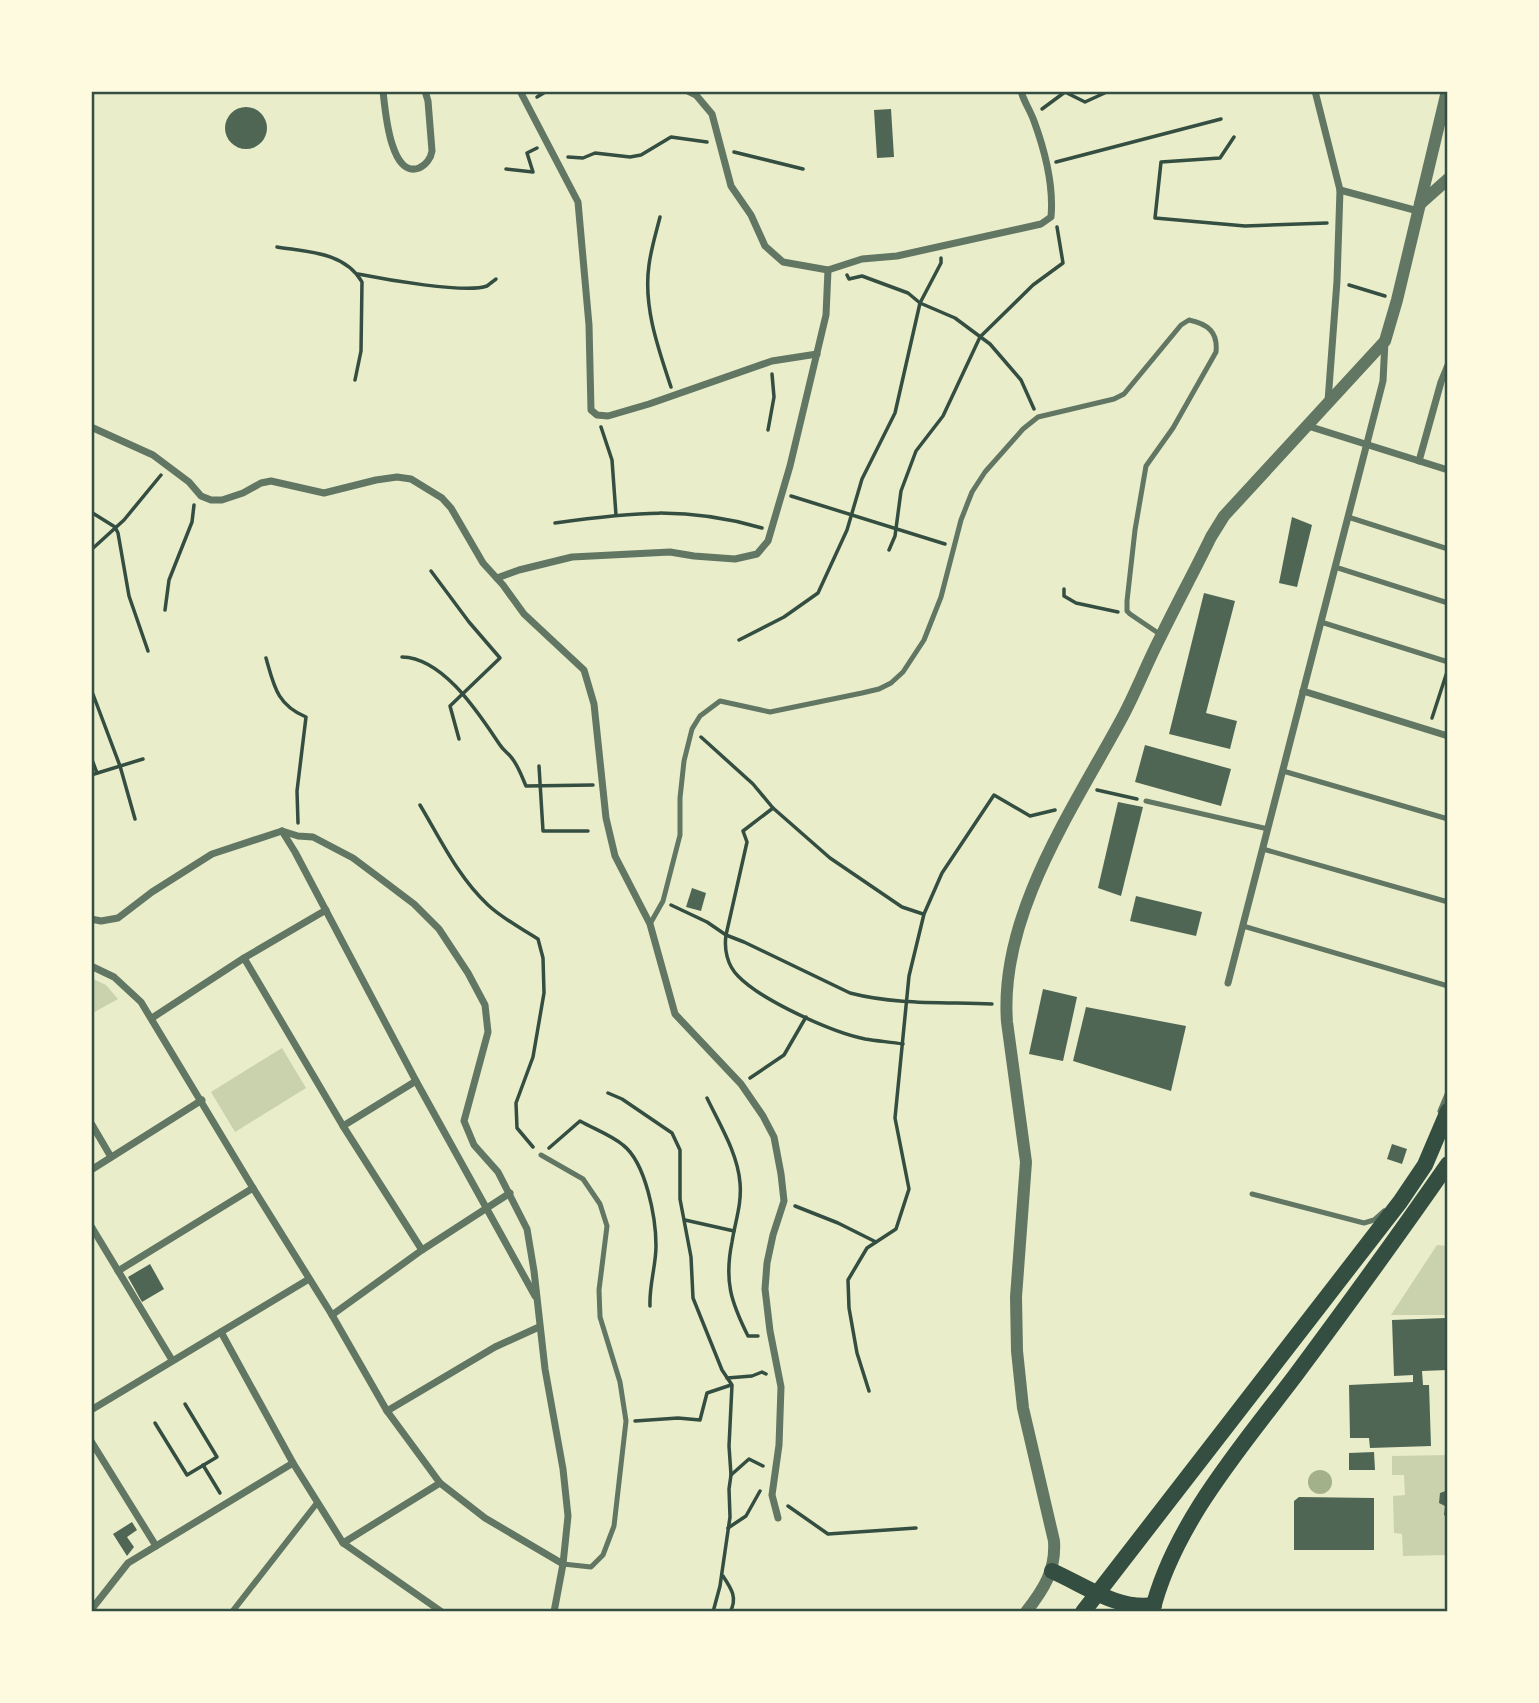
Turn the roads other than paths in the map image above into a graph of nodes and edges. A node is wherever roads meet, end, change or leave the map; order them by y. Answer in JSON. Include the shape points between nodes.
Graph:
{"nodes":[{"id":1,"x":383,"y":91,"type":"edge"},
{"id":2,"x":425,"y":91,"type":"edge"},
{"id":3,"x":520,"y":91,"type":"edge"},
{"id":4,"x":688,"y":91,"type":"edge"},
{"id":5,"x":1021,"y":91,"type":"edge"},
{"id":6,"x":1315,"y":91,"type":"edge"},
{"id":7,"x":1447,"y":91,"type":"edge"},
{"id":8,"x":1448,"y":179,"type":"edge"},
{"id":9,"x":1340,"y":190,"type":"junction"},
{"id":10,"x":1419,"y":208,"type":"junction"},
{"id":11,"x":828,"y":270,"type":"junction"},
{"id":12,"x":1385,"y":341,"type":"junction"},
{"id":13,"x":817,"y":354,"type":"junction"},
{"id":14,"x":1448,"y":365,"type":"edge"},
{"id":15,"x":1328,"y":405,"type":"junction"},
{"id":16,"x":1308,"y":426,"type":"junction"},
{"id":17,"x":91,"y":427,"type":"edge"},
{"id":18,"x":1367,"y":445,"type":"junction"},
{"id":19,"x":1419,"y":461,"type":"junction"},
{"id":20,"x":1448,"y":470,"type":"edge"},
{"id":21,"x":1348,"y":517,"type":"junction"},
{"id":22,"x":1448,"y":549,"type":"edge"},
{"id":23,"x":1335,"y":567,"type":"junction"},
{"id":24,"x":497,"y":578,"type":"junction"},
{"id":25,"x":1448,"y":603,"type":"edge"},
{"id":26,"x":1321,"y":622,"type":"junction"},
{"id":27,"x":1161,"y":635,"type":"junction"},
{"id":28,"x":1448,"y":662,"type":"edge"},
{"id":29,"x":1303,"y":691,"type":"junction"},
{"id":30,"x":1448,"y":736,"type":"edge"},
{"id":31,"x":1283,"y":771,"type":"junction"},
{"id":32,"x":1146,"y":801,"type":"road end"},
{"id":33,"x":1448,"y":820,"type":"edge"},
{"id":34,"x":1268,"y":829,"type":"junction"},
{"id":35,"x":282,"y":831,"type":"junction"},
{"id":36,"x":1263,"y":849,"type":"junction"},
{"id":37,"x":1448,"y":902,"type":"edge"},
{"id":38,"x":326,"y":910,"type":"junction"},
{"id":39,"x":91,"y":919,"type":"edge"},
{"id":40,"x":650,"y":924,"type":"junction"},
{"id":41,"x":1243,"y":926,"type":"junction"},
{"id":42,"x":244,"y":958,"type":"junction"},
{"id":43,"x":91,"y":966,"type":"edge"},
{"id":44,"x":1228,"y":983,"type":"dead end"},
{"id":45,"x":1448,"y":986,"type":"edge"},
{"id":46,"x":152,"y":1018,"type":"junction"},
{"id":47,"x":416,"y":1081,"type":"junction"},
{"id":48,"x":1448,"y":1092,"type":"edge"},
{"id":49,"x":202,"y":1100,"type":"junction"},
{"id":50,"x":1448,"y":1111,"type":"edge"},
{"id":51,"x":91,"y":1122,"type":"edge"},
{"id":52,"x":343,"y":1126,"type":"junction"},
{"id":53,"x":541,"y":1155,"type":"road end"},
{"id":54,"x":111,"y":1157,"type":"junction"},
{"id":55,"x":1448,"y":1164,"type":"edge"},
{"id":56,"x":91,"y":1170,"type":"edge"},
{"id":57,"x":253,"y":1188,"type":"junction"},
{"id":58,"x":510,"y":1193,"type":"junction"},
{"id":59,"x":1252,"y":1194,"type":"dead end"},
{"id":60,"x":486,"y":1208,"type":"junction"},
{"id":61,"x":91,"y":1226,"type":"edge"},
{"id":62,"x":422,"y":1250,"type":"junction"},
{"id":63,"x":118,"y":1271,"type":"junction"},
{"id":64,"x":309,"y":1279,"type":"junction"},
{"id":65,"x":537,"y":1300,"type":"junction"},
{"id":66,"x":332,"y":1315,"type":"junction"},
{"id":67,"x":539,"y":1327,"type":"junction"},
{"id":68,"x":221,"y":1332,"type":"junction"},
{"id":69,"x":172,"y":1360,"type":"junction"},
{"id":70,"x":91,"y":1410,"type":"edge"},
{"id":71,"x":387,"y":1411,"type":"junction"},
{"id":72,"x":91,"y":1441,"type":"edge"},
{"id":73,"x":293,"y":1463,"type":"junction"},
{"id":74,"x":440,"y":1483,"type":"junction"},
{"id":75,"x":317,"y":1503,"type":"junction"},
{"id":76,"x":778,"y":1518,"type":"dead end"},
{"id":77,"x":342,"y":1543,"type":"junction"},
{"id":78,"x":156,"y":1546,"type":"junction"},
{"id":79,"x":563,"y":1564,"type":"junction"},
{"id":80,"x":1052,"y":1571,"type":"junction"},
{"id":81,"x":1099,"y":1592,"type":"junction"},
{"id":82,"x":1153,"y":1608,"type":"edge"},
{"id":83,"x":91,"y":1610,"type":"edge"},
{"id":84,"x":232,"y":1612,"type":"edge"},
{"id":85,"x":442,"y":1612,"type":"edge"},
{"id":86,"x":554,"y":1612,"type":"edge"},
{"id":87,"x":1026,"y":1612,"type":"edge"},
{"id":88,"x":1083,"y":1612,"type":"edge"}],
"edges":[{"from":1,"to":2,"type":"street","via":[[389,133],[399,161],[414,169],[431,156]]},
{"from":3,"to":13,"type":"street","via":[[578,202],[591,410],[608,416],[772,361]]},
{"from":4,"to":11,"type":"street","via":[[712,114],[731,186],[765,246],[783,262]]},
{"from":5,"to":11,"type":"street","via":[[1048,164],[1051,217],[1041,224]]},
{"from":6,"to":9,"type":"street"},
{"from":7,"to":10,"type":"street"},
{"from":8,"to":10,"type":"street"},
{"from":9,"to":10,"type":"street"},
{"from":9,"to":15,"type":"street"},
{"from":10,"to":12,"type":"street"},
{"from":11,"to":13,"type":"street","via":[[826,315]]},
{"from":12,"to":15,"type":"street"},
{"from":12,"to":18,"type":"street","via":[[1383,381]]},
{"from":13,"to":24,"type":"street","via":[[768,541],[757,554],[735,559],[670,552],[572,557]]},
{"from":14,"to":19,"type":"street"},
{"from":15,"to":16,"type":"street"},
{"from":16,"to":18,"type":"street"},
{"from":16,"to":27,"type":"street","via":[[1224,516]]},
{"from":17,"to":24,"type":"street","via":[[153,455],[211,500],[271,481],[324,493],[376,480],[411,479],[451,508]]},
{"from":18,"to":19,"type":"street"},
{"from":18,"to":21,"type":"street"},
{"from":19,"to":20,"type":"street"},
{"from":21,"to":22,"type":"lane"},
{"from":21,"to":23,"type":"street"},
{"from":23,"to":25,"type":"lane"},
{"from":23,"to":26,"type":"street"},
{"from":24,"to":40,"type":"street","via":[[524,614],[584,670],[594,704],[606,818],[615,856]]},
{"from":26,"to":28,"type":"lane"},
{"from":26,"to":29,"type":"street"},
{"from":27,"to":40,"type":"lane","via":[[1130,614],[1127,601],[1146,466],[1216,352],[1215,335],[1208,326],[1189,320],[1124,394],[1038,417],[985,472],[972,492],[924,640],[891,682],[879,689],[770,712],[720,701],[700,716],[684,761],[680,835],[663,901]]},
{"from":27,"to":80,"type":"street","via":[[1045,862],[1010,958],[1005,1005],[1026,1161],[1016,1297],[1017,1351],[1023,1408],[1054,1541]]},
{"from":29,"to":30,"type":"street"},
{"from":29,"to":31,"type":"street"},
{"from":31,"to":33,"type":"lane"},
{"from":31,"to":34,"type":"street"},
{"from":32,"to":34,"type":"lane"},
{"from":34,"to":36,"type":"street"},
{"from":35,"to":38,"type":"street"},
{"from":35,"to":39,"type":"street","via":[[212,854],[118,918]]},
{"from":35,"to":58,"type":"street","via":[[313,837],[353,858],[414,904],[439,929],[468,973],[485,1004],[488,1032],[464,1121],[474,1145]]},
{"from":36,"to":37,"type":"lane"},
{"from":36,"to":41,"type":"street"},
{"from":38,"to":42,"type":"street"},
{"from":38,"to":47,"type":"street"},
{"from":40,"to":76,"type":"street","via":[[675,1014],[741,1084],[774,1137],[784,1201],[766,1263],[765,1289],[781,1387],[772,1471]]},
{"from":41,"to":44,"type":"street"},
{"from":41,"to":45,"type":"lane"},
{"from":42,"to":46,"type":"street"},
{"from":42,"to":52,"type":"street"},
{"from":43,"to":46,"type":"street","via":[[128,988]]},
{"from":46,"to":49,"type":"street"},
{"from":47,"to":52,"type":"street"},
{"from":47,"to":60,"type":"street"},
{"from":48,"to":59,"type":"lane","via":[[1412,1173],[1374,1220],[1364,1223]]},
{"from":49,"to":54,"type":"street"},
{"from":49,"to":57,"type":"street"},
{"from":50,"to":81,"type":"main road","via":[[1425,1165],[1400,1202]]},
{"from":51,"to":54,"type":"street"},
{"from":52,"to":62,"type":"street"},
{"from":53,"to":79,"type":"lane","via":[[583,1179],[600,1204],[607,1226],[600,1317],[621,1382],[626,1421],[614,1526],[603,1555],[591,1567]]},
{"from":54,"to":56,"type":"street"},
{"from":55,"to":82,"type":"main road","via":[[1202,1504],[1178,1545]]},
{"from":57,"to":63,"type":"street"},
{"from":57,"to":64,"type":"street"},
{"from":58,"to":60,"type":"street"},
{"from":58,"to":65,"type":"street","via":[[527,1228]]},
{"from":60,"to":62,"type":"street"},
{"from":60,"to":65,"type":"street"},
{"from":61,"to":63,"type":"street"},
{"from":62,"to":66,"type":"street"},
{"from":63,"to":69,"type":"street"},
{"from":64,"to":66,"type":"street"},
{"from":64,"to":68,"type":"street"},
{"from":65,"to":67,"type":"street"},
{"from":66,"to":71,"type":"street"},
{"from":67,"to":71,"type":"street","via":[[495,1347]]},
{"from":67,"to":79,"type":"street","via":[[568,1516]]},
{"from":68,"to":69,"type":"street"},
{"from":68,"to":73,"type":"street"},
{"from":69,"to":70,"type":"street"},
{"from":71,"to":74,"type":"street"},
{"from":72,"to":78,"type":"street"},
{"from":73,"to":75,"type":"street"},
{"from":73,"to":78,"type":"street"},
{"from":74,"to":77,"type":"street"},
{"from":74,"to":79,"type":"street","via":[[485,1518]]},
{"from":75,"to":77,"type":"street"},
{"from":75,"to":84,"type":"street"},
{"from":77,"to":85,"type":"street"},
{"from":78,"to":83,"type":"street","via":[[128,1563]]},
{"from":79,"to":86,"type":"street"},
{"from":80,"to":81,"type":"main road"},
{"from":80,"to":87,"type":"street"},
{"from":81,"to":82,"type":"main road","via":[[1125,1605]]},
{"from":81,"to":88,"type":"main road"}]}
